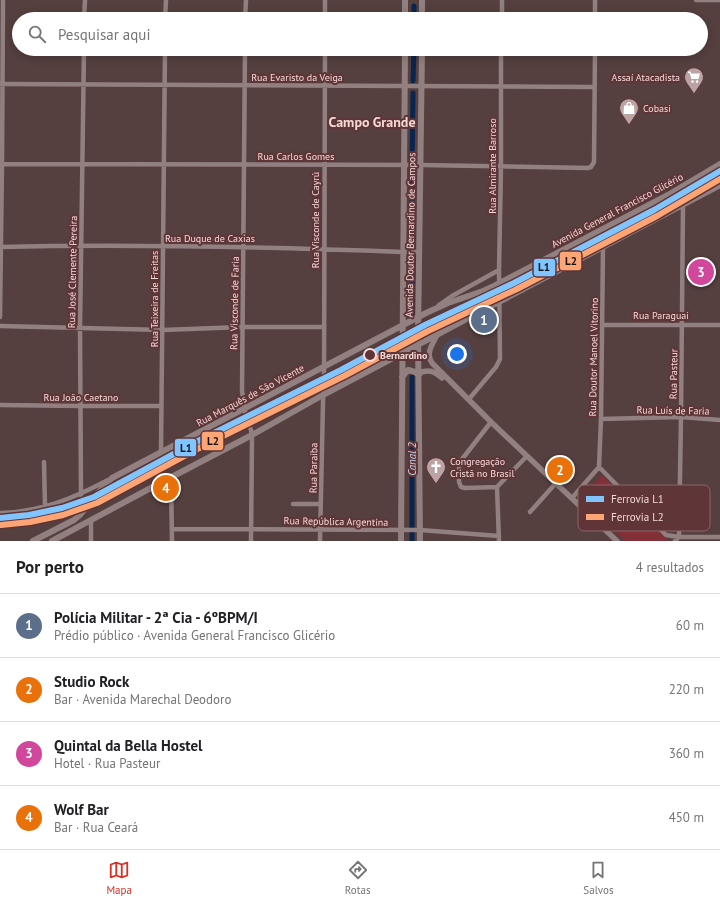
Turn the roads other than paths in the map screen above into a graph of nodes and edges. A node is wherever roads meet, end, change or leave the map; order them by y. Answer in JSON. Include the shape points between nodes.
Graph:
{"nodes":[{"id":1,"x":3,"y":0,"type":"edge"},
{"id":2,"x":85,"y":0,"type":"edge"},
{"id":3,"x":166,"y":0,"type":"edge"},
{"id":4,"x":246,"y":0,"type":"edge"},
{"id":5,"x":325,"y":0,"type":"edge"},
{"id":6,"x":405,"y":0,"type":"edge"},
{"id":7,"x":422,"y":0,"type":"edge"},
{"id":8,"x":502,"y":0,"type":"edge"},
{"id":9,"x":595,"y":0,"type":"edge"},
{"id":10,"x":696,"y":0,"type":"edge"},
{"id":11,"x":720,"y":0,"type":"edge"},
{"id":12,"x":84,"y":12,"type":"edge"},
{"id":13,"x":166,"y":12,"type":"edge"},
{"id":14,"x":245,"y":12,"type":"edge"},
{"id":15,"x":325,"y":12,"type":"edge"},
{"id":16,"x":405,"y":12,"type":"edge"},
{"id":17,"x":422,"y":12,"type":"edge"},
{"id":18,"x":502,"y":12,"type":"edge"},
{"id":19,"x":595,"y":12,"type":"edge"},
{"id":20,"x":84,"y":56,"type":"edge"},
{"id":21,"x":165,"y":56,"type":"edge"},
{"id":22,"x":245,"y":56,"type":"edge"},
{"id":23,"x":325,"y":56,"type":"edge"},
{"id":24,"x":405,"y":56,"type":"edge"},
{"id":25,"x":422,"y":56,"type":"edge"},
{"id":26,"x":501,"y":56,"type":"edge"},
{"id":27,"x":595,"y":56,"type":"edge"},
{"id":28,"x":1,"y":84,"type":"edge"},
{"id":29,"x":84,"y":84,"type":"junction"},
{"id":30,"x":165,"y":85,"type":"junction"},
{"id":31,"x":245,"y":85,"type":"junction"},
{"id":32,"x":326,"y":86,"type":"junction"},
{"id":33,"x":404,"y":86,"type":"junction"},
{"id":34,"x":422,"y":86,"type":"junction"},
{"id":35,"x":500,"y":86,"type":"junction"},
{"id":36,"x":594,"y":87,"type":"junction"},
{"id":37,"x":1,"y":164,"type":"edge"},
{"id":38,"x":82,"y":164,"type":"junction"},
{"id":39,"x":720,"y":164,"type":"edge"},
{"id":40,"x":164,"y":165,"type":"junction"},
{"id":41,"x":243,"y":165,"type":"junction"},
{"id":42,"x":325,"y":165,"type":"junction"},
{"id":43,"x":404,"y":165,"type":"junction"},
{"id":44,"x":421,"y":165,"type":"junction"},
{"id":45,"x":501,"y":166,"type":"junction"},
{"id":46,"x":720,"y":185,"type":"edge"},
{"id":47,"x":668,"y":195,"type":"junction"},
{"id":48,"x":683,"y":205,"type":"junction"},
{"id":49,"x":81,"y":245,"type":"junction"},
{"id":50,"x":1,"y":247,"type":"edge"},
{"id":51,"x":163,"y":247,"type":"junction"},
{"id":52,"x":243,"y":247,"type":"junction"},
{"id":53,"x":603,"y":247,"type":"junction"},
{"id":54,"x":324,"y":249,"type":"junction"},
{"id":55,"x":403,"y":252,"type":"junction"},
{"id":56,"x":419,"y":252,"type":"junction"},
{"id":57,"x":500,"y":270,"type":"junction"},
{"id":58,"x":515,"y":275,"type":"junction"},
{"id":59,"x":500,"y":283,"type":"junction"},
{"id":60,"x":522,"y":290,"type":"junction"},
{"id":61,"x":500,"y":302,"type":"junction"},
{"id":62,"x":434,"y":309,"type":"junction"},
{"id":63,"x":0,"y":317,"type":"edge"},
{"id":64,"x":418,"y":317,"type":"junction"},
{"id":65,"x":602,"y":324,"type":"junction"},
{"id":66,"x":682,"y":324,"type":"junction"},
{"id":67,"x":720,"y":325,"type":"edge"},
{"id":68,"x":0,"y":326,"type":"edge"},
{"id":69,"x":402,"y":326,"type":"junction"},
{"id":70,"x":242,"y":327,"type":"junction"},
{"id":71,"x":324,"y":327,"type":"junction"},
{"id":72,"x":80,"y":328,"type":"junction"},
{"id":73,"x":163,"y":330,"type":"junction"},
{"id":74,"x":437,"y":335,"type":"junction"},
{"id":75,"x":418,"y":345,"type":"junction"},
{"id":76,"x":402,"y":354,"type":"junction"},
{"id":77,"x":324,"y":366,"type":"junction"},
{"id":78,"x":419,"y":374,"type":"junction"},
{"id":79,"x":402,"y":376,"type":"junction"},
{"id":80,"x":457,"y":389,"type":"junction"},
{"id":81,"x":323,"y":395,"type":"junction"},
{"id":82,"x":469,"y":399,"type":"junction"},
{"id":83,"x":0,"y":405,"type":"edge"},
{"id":84,"x":81,"y":406,"type":"junction"},
{"id":85,"x":161,"y":406,"type":"junction"},
{"id":86,"x":245,"y":409,"type":"junction"},
{"id":87,"x":681,"y":417,"type":"junction"},
{"id":88,"x":601,"y":419,"type":"junction"},
{"id":89,"x":720,"y":420,"type":"edge"},
{"id":90,"x":491,"y":422,"type":"junction"},
{"id":91,"x":252,"y":435,"type":"junction"},
{"id":92,"x":161,"y":452,"type":"junction"},
{"id":93,"x":528,"y":456,"type":"junction"},
{"id":94,"x":44,"y":462,"type":"dead end"},
{"id":95,"x":599,"y":467,"type":"junction"},
{"id":96,"x":171,"y":477,"type":"junction"},
{"id":97,"x":112,"y":478,"type":"junction"},
{"id":98,"x":556,"y":483,"type":"junction"},
{"id":99,"x":583,"y":485,"type":"edge"},
{"id":100,"x":616,"y":485,"type":"edge"},
{"id":101,"x":680,"y":485,"type":"edge"},
{"id":102,"x":497,"y":487,"type":"junction"},
{"id":103,"x":578,"y":491,"type":"edge"},
{"id":104,"x":81,"y":495,"type":"junction"},
{"id":105,"x":572,"y":498,"type":"junction"},
{"id":106,"x":293,"y":504,"type":"dead end"},
{"id":107,"x":321,"y":504,"type":"junction"},
{"id":108,"x":578,"y":504,"type":"edge"},
{"id":109,"x":45,"y":507,"type":"junction"},
{"id":110,"x":530,"y":512,"type":"dead end"},
{"id":111,"x":0,"y":513,"type":"edge"},
{"id":112,"x":91,"y":520,"type":"junction"},
{"id":113,"x":172,"y":529,"type":"junction"},
{"id":114,"x":251,"y":529,"type":"junction"},
{"id":115,"x":417,"y":530,"type":"junction"},
{"id":116,"x":321,"y":531,"type":"junction"},
{"id":117,"x":403,"y":531,"type":"junction"},
{"id":118,"x":607,"y":531,"type":"edge"},
{"id":119,"x":661,"y":531,"type":"edge"},
{"id":120,"x":679,"y":531,"type":"edge"},
{"id":121,"x":679,"y":537,"type":"junction"},
{"id":122,"x":720,"y":537,"type":"edge"},
{"id":123,"x":499,"y":538,"type":"edge"},
{"id":124,"x":34,"y":541,"type":"edge"},
{"id":125,"x":52,"y":541,"type":"edge"},
{"id":126,"x":91,"y":541,"type":"edge"},
{"id":127,"x":172,"y":541,"type":"edge"},
{"id":128,"x":251,"y":541,"type":"edge"},
{"id":129,"x":320,"y":541,"type":"edge"},
{"id":130,"x":401,"y":541,"type":"edge"},
{"id":131,"x":420,"y":541,"type":"edge"},
{"id":132,"x":617,"y":541,"type":"edge"},
{"id":133,"x":675,"y":541,"type":"edge"}],
"edges":[{"from":1,"to":28,"type":"street"},
{"from":2,"to":12,"type":"street"},
{"from":3,"to":13,"type":"street"},
{"from":4,"to":14,"type":"street"},
{"from":5,"to":15,"type":"street"},
{"from":6,"to":16,"type":"main road"},
{"from":7,"to":17,"type":"main road"},
{"from":8,"to":18,"type":"street"},
{"from":9,"to":19,"type":"street"},
{"from":10,"to":11,"type":"street"},
{"from":20,"to":29,"type":"street","name":"Rua José Clemente Pereira"},
{"from":21,"to":30,"type":"street","name":"Rua Teixeira de Freitas"},
{"from":22,"to":31,"type":"street","name":"Rua Visconde de Faria"},
{"from":23,"to":32,"type":"street","name":"Rua Visconde de Cayrú"},
{"from":24,"to":33,"type":"main road","name":"Avenida Doutor Bernardino de Campos"},
{"from":25,"to":34,"type":"main road","name":"Avenida Doutor Bernardino de Campos"},
{"from":26,"to":35,"type":"street","name":"Rua Almirante Barroso"},
{"from":27,"to":36,"type":"street"},
{"from":28,"to":29,"type":"street","name":"Rua Evaristo da Veiga"},
{"from":28,"to":37,"type":"street"},
{"from":29,"to":30,"type":"street","name":"Rua Evaristo da Veiga"},
{"from":29,"to":38,"type":"street","name":"Rua José Clemente Pereira"},
{"from":30,"to":31,"type":"street","name":"Rua Evaristo da Veiga"},
{"from":30,"to":40,"type":"street","name":"Rua Teixeira de Freitas"},
{"from":31,"to":32,"type":"street","name":"Rua Evaristo da Veiga"},
{"from":31,"to":41,"type":"street","name":"Rua Visconde de Faria"},
{"from":32,"to":33,"type":"street","name":"Rua Evaristo da Veiga"},
{"from":32,"to":42,"type":"street","name":"Rua Visconde de Cayrú"},
{"from":33,"to":34,"type":"street","name":"Rua Evaristo da Veiga"},
{"from":33,"to":43,"type":"main road","name":"Avenida Doutor Bernardino de Campos"},
{"from":34,"to":35,"type":"street","name":"Rua Evaristo da Veiga"},
{"from":34,"to":44,"type":"main road","name":"Avenida Doutor Bernardino de Campos"},
{"from":35,"to":36,"type":"street","name":"Rua Evaristo da Veiga"},
{"from":35,"to":45,"type":"street","name":"Rua Almirante Barroso"},
{"from":36,"to":45,"type":"street","name":"Rua Carlos Gomes","via":[[594,162],[591,167]]},
{"from":37,"to":38,"type":"street","name":"Rua Carlos Gomes"},
{"from":37,"to":50,"type":"street"},
{"from":38,"to":40,"type":"street","name":"Rua Carlos Gomes"},
{"from":38,"to":49,"type":"street","name":"Rua José Clemente Pereira"},
{"from":39,"to":47,"type":"main road","name":"Avenida General Francisco Glicério"},
{"from":40,"to":41,"type":"street","name":"Rua Carlos Gomes"},
{"from":40,"to":51,"type":"street","name":"Rua Teixeira de Freitas"},
{"from":41,"to":42,"type":"street","name":"Rua Carlos Gomes"},
{"from":41,"to":52,"type":"street","name":"Rua Visconde de Faria"},
{"from":42,"to":43,"type":"street","name":"Rua Carlos Gomes"},
{"from":42,"to":54,"type":"street","name":"Rua Visconde de Cayrú"},
{"from":43,"to":44,"type":"street","name":"Rua Carlos Gomes"},
{"from":43,"to":55,"type":"main road","name":"Avenida Doutor Bernardino de Campos"},
{"from":44,"to":45,"type":"street","name":"Rua Carlos Gomes"},
{"from":44,"to":56,"type":"main road","name":"Avenida Doutor Bernardino de Campos"},
{"from":45,"to":57,"type":"street","name":"Rua Almirante Barroso"},
{"from":46,"to":48,"type":"main road"},
{"from":47,"to":48,"type":"main road"},
{"from":47,"to":58,"type":"main road","name":"Avenida General Francisco Glicério"},
{"from":48,"to":53,"type":"main road"},
{"from":48,"to":66,"type":"street","name":"Rua Pasteur"},
{"from":49,"to":50,"type":"street","name":"Rua Duque de Caxias"},
{"from":49,"to":51,"type":"street","name":"Rua Duque de Caxias"},
{"from":49,"to":72,"type":"street","name":"Rua José Clemente Pereira"},
{"from":50,"to":63,"type":"street"},
{"from":51,"to":52,"type":"street","name":"Rua Duque de Caxias"},
{"from":51,"to":73,"type":"street","name":"Rua Teixeira de Freitas"},
{"from":52,"to":54,"type":"street","name":"Rua Duque de Caxias"},
{"from":52,"to":70,"type":"street","name":"Rua Visconde de Faria"},
{"from":53,"to":60,"type":"main road"},
{"from":53,"to":65,"type":"street","name":"Rua Doutor Manoel Vitorino"},
{"from":54,"to":55,"type":"street","name":"Rua Duque de Caxias"},
{"from":54,"to":71,"type":"street","name":"Rua Visconde de Cayrú"},
{"from":55,"to":56,"type":"street","name":"Rua Duque de Caxias"},
{"from":55,"to":69,"type":"main road","name":"Avenida Doutor Bernardino de Campos"},
{"from":56,"to":64,"type":"main road","name":"Avenida Doutor Bernardino de Campos"},
{"from":57,"to":59,"type":"street","name":"Rua Almirante Barroso"},
{"from":57,"to":62,"type":"street","name":"Rua Marquês de São Vicente","via":[[452,296]]},
{"from":58,"to":59,"type":"main road","name":"Avenida General Francisco Glicério"},
{"from":58,"to":60,"type":"main road","via":[[515,285],[517,289]]},
{"from":59,"to":61,"type":"street","name":"Rua Almirante Barroso"},
{"from":59,"to":62,"type":"main road","name":"Avenida General Francisco Glicério"},
{"from":60,"to":61,"type":"main road"},
{"from":61,"to":74,"type":"main road"},
{"from":61,"to":82,"type":"street","name":"Rua Almirante Barroso","via":[[500,361]]},
{"from":62,"to":64,"type":"main road","name":"Rua Marquês de São Vicente"},
{"from":64,"to":69,"type":"main road","name":"Rua Marquês de São Vicente"},
{"from":64,"to":75,"type":"main road","name":"Avenida Doutor Bernardino de Campos"},
{"from":65,"to":66,"type":"street","name":"Rua Paraguai"},
{"from":65,"to":88,"type":"street","name":"Rua Doutor Manoel Vitorino"},
{"from":66,"to":67,"type":"street","name":"Rua Paraguai"},
{"from":66,"to":87,"type":"street","name":"Rua Pasteur"},
{"from":68,"to":72,"type":"street"},
{"from":69,"to":76,"type":"main road","name":"Avenida Doutor Bernardino de Campos"},
{"from":69,"to":77,"type":"main road","name":"Rua Marquês de São Vicente"},
{"from":70,"to":71,"type":"street"},
{"from":70,"to":73,"type":"street"},
{"from":70,"to":86,"type":"street","name":"Rua Visconde de Faria","via":[[242,391]]},
{"from":71,"to":77,"type":"street","name":"Rua Visconde de Cayrú"},
{"from":72,"to":73,"type":"street"},
{"from":72,"to":84,"type":"street","name":"Rua José Clemente Pereira"},
{"from":73,"to":85,"type":"street","name":"Rua Teixeira de Freitas"},
{"from":74,"to":75,"type":"main road"},
{"from":74,"to":80,"type":"street","via":[[429,352],[429,360]]},
{"from":75,"to":76,"type":"main road"},
{"from":75,"to":78,"type":"main road","name":"Avenida Doutor Bernardino de Campos"},
{"from":76,"to":79,"type":"main road","name":"Avenida Doutor Bernardino de Campos"},
{"from":76,"to":81,"type":"main road"},
{"from":77,"to":81,"type":"street","name":"Rua Paraíba"},
{"from":77,"to":86,"type":"main road","name":"Rua Marquês de São Vicente"},
{"from":78,"to":79,"type":"main road","via":[[408,370]]},
{"from":78,"to":80,"type":"street","via":[[426,370],[432,371]]},
{"from":78,"to":115,"type":"main road","name":"Avenida Doutor Bernardino de Campos"},
{"from":79,"to":117,"type":"main road","name":"Avenida Doutor Bernardino de Campos"},
{"from":80,"to":82,"type":"street"},
{"from":81,"to":91,"type":"main road"},
{"from":81,"to":107,"type":"street","name":"Rua Paraíba"},
{"from":82,"to":90,"type":"street"},
{"from":83,"to":84,"type":"street","name":"Rua João Caetano"},
{"from":84,"to":85,"type":"street","name":"Rua João Caetano"},
{"from":84,"to":104,"type":"street","name":"Rua José Clemente Pereira"},
{"from":85,"to":92,"type":"street","name":"Rua Teixeira de Freitas"},
{"from":86,"to":91,"type":"street","name":"Rua Visconde de Faria"},
{"from":86,"to":92,"type":"main road","name":"Rua Marquês de São Vicente"},
{"from":87,"to":88,"type":"street","name":"Rua Luís de Faria"},
{"from":87,"to":89,"type":"street","name":"Rua Luís de Faria"},
{"from":87,"to":101,"type":"street","name":"Rua Pasteur"},
{"from":88,"to":95,"type":"street","name":"Rua Doutor Manoel Vitorino"},
{"from":90,"to":93,"type":"street"},
{"from":90,"to":102,"type":"street","via":[[459,463],[459,482],[461,487],[466,488]]},
{"from":91,"to":96,"type":"main road"},
{"from":91,"to":114,"type":"street","name":"Rua Visconde de Faria"},
{"from":92,"to":97,"type":"main road","name":"Rua Marquês de São Vicente"},
{"from":93,"to":98,"type":"street"},
{"from":93,"to":102,"type":"street"},
{"from":94,"to":109,"type":"street"},
{"from":95,"to":99,"type":"street"},
{"from":95,"to":100,"type":"street"},
{"from":96,"to":112,"type":"main road"},
{"from":96,"to":113,"type":"street"},
{"from":97,"to":104,"type":"street","name":"Rua Marquês de São Vicente"},
{"from":97,"to":124,"type":"main road","via":[[74,520]]},
{"from":98,"to":105,"type":"street"},
{"from":98,"to":110,"type":"street"},
{"from":102,"to":123,"type":"street"},
{"from":103,"to":105,"type":"street"},
{"from":104,"to":109,"type":"street","name":"Rua Marquês de São Vicente"},
{"from":105,"to":108,"type":"street"},
{"from":106,"to":107,"type":"street"},
{"from":107,"to":116,"type":"street","name":"Rua Paraíba"},
{"from":109,"to":111,"type":"street","name":"Rua Marquês de São Vicente"},
{"from":112,"to":125,"type":"main road"},
{"from":112,"to":126,"type":"street"},
{"from":113,"to":114,"type":"street","name":"Rua República Argentina"},
{"from":113,"to":127,"type":"street"},
{"from":114,"to":116,"type":"street","name":"Rua República Argentina"},
{"from":114,"to":128,"type":"street","name":"Rua Visconde de Faria"},
{"from":115,"to":117,"type":"street","name":"Rua República Argentina"},
{"from":115,"to":123,"type":"street","name":"Rua República Argentina"},
{"from":115,"to":131,"type":"main road","name":"Avenida Doutor Bernardino de Campos"},
{"from":116,"to":117,"type":"street","name":"Rua República Argentina"},
{"from":116,"to":129,"type":"street","name":"Rua Paraíba"},
{"from":117,"to":130,"type":"main road","name":"Avenida Doutor Bernardino de Campos"},
{"from":118,"to":132,"type":"street"},
{"from":119,"to":121,"type":"street"},
{"from":120,"to":121,"type":"street","name":"Rua Pasteur"},
{"from":121,"to":122,"type":"street"},
{"from":121,"to":133,"type":"street"}]}
